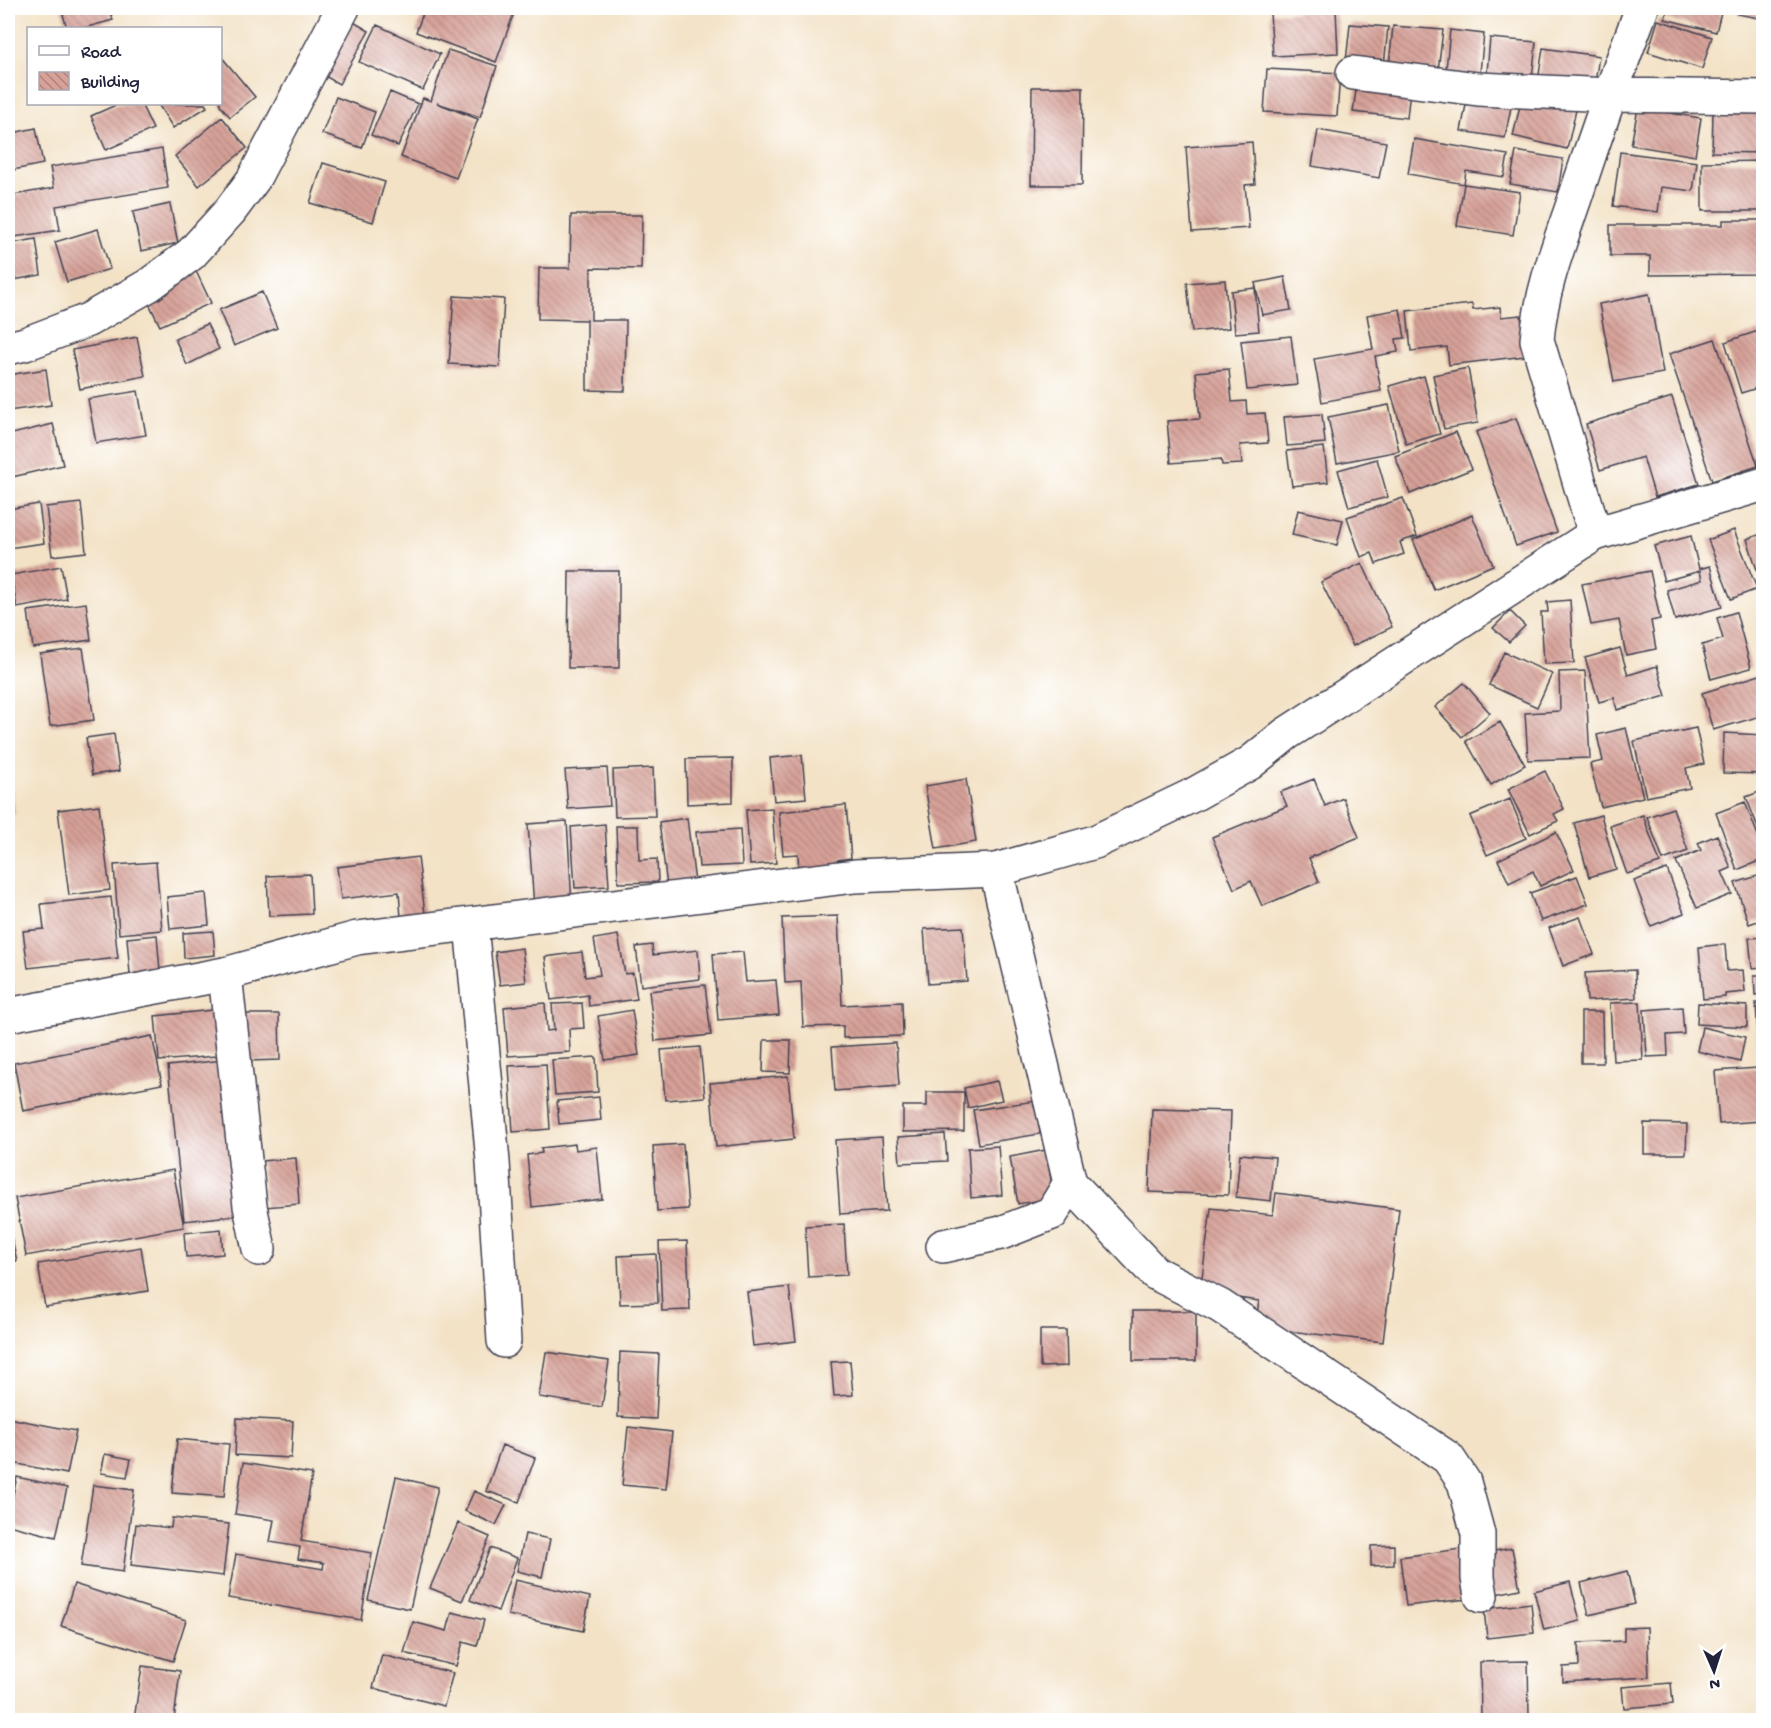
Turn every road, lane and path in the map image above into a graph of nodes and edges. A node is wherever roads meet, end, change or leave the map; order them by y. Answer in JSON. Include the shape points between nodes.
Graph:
{"nodes":[{"id":1,"x":344,"y":8,"type":"edge"},
{"id":2,"x":1641,"y":8,"type":"edge"},
{"id":3,"x":1353,"y":73,"type":"dead end"},
{"id":4,"x":1610,"y":95,"type":"junction"},
{"id":5,"x":1764,"y":97,"type":"edge"},
{"id":6,"x":8,"y":348,"type":"edge"},
{"id":7,"x":1764,"y":484,"type":"edge"},
{"id":8,"x":1595,"y":534,"type":"junction"},
{"id":9,"x":996,"y":870,"type":"junction"},
{"id":10,"x":471,"y":924,"type":"junction"},
{"id":11,"x":225,"y":974,"type":"junction"},
{"id":12,"x":8,"y":1015,"type":"edge"},
{"id":13,"x":1070,"y":1183,"type":"junction"},
{"id":14,"x":943,"y":1246,"type":"dead end"},
{"id":15,"x":259,"y":1249,"type":"dead end"},
{"id":16,"x":504,"y":1341,"type":"dead end"},
{"id":17,"x":1481,"y":1596,"type":"dead end"}],
"edges":[{"from":1,"to":6,"type":"street","via":[[252,180],[191,254],[149,285],[88,320]]},
{"from":2,"to":4,"type":"street"},
{"from":3,"to":4,"type":"street","via":[[1478,89]]},
{"from":4,"to":5,"type":"street"},
{"from":4,"to":8,"type":"street","via":[[1547,281],[1537,340]]},
{"from":7,"to":8,"type":"street"},
{"from":8,"to":9,"type":"street","via":[[1286,735],[1250,763],[1202,790],[1095,842]]},
{"from":9,"to":10,"type":"street","via":[[855,876]]},
{"from":9,"to":13,"type":"street"},
{"from":10,"to":11,"type":"street","via":[[357,938]]},
{"from":10,"to":16,"type":"street","via":[[493,1162]]},
{"from":11,"to":12,"type":"street"},
{"from":11,"to":15,"type":"street","via":[[250,1206]]},
{"from":13,"to":14,"type":"street","via":[[1052,1213],[1001,1233]]},
{"from":13,"to":17,"type":"street","via":[[1155,1272],[1220,1306],[1448,1458],[1464,1482],[1478,1534]]}]}
